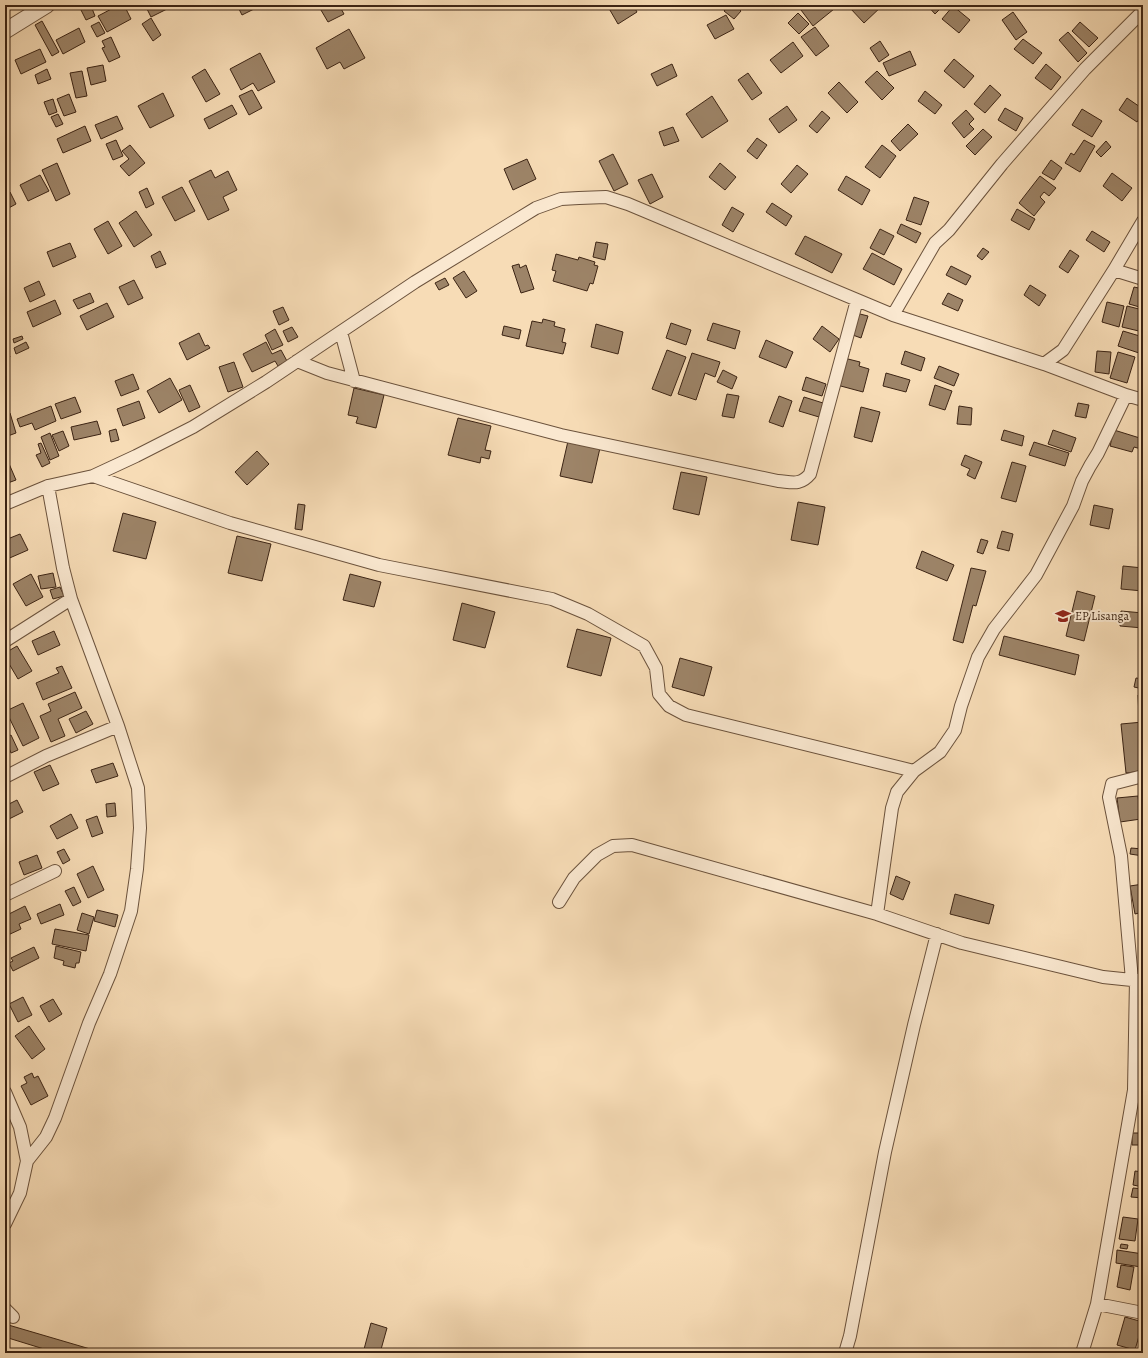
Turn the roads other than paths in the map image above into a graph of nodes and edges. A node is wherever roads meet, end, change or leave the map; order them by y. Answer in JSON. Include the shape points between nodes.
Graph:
{"nodes":[{"id":1,"x":47,"y":5,"type":"edge"},
{"id":2,"x":1143,"y":11,"type":"edge"},
{"id":3,"x":5,"y":31,"type":"edge"},
{"id":4,"x":1143,"y":221,"type":"edge"},
{"id":5,"x":1114,"y":270,"type":"junction"},
{"id":6,"x":1143,"y":279,"type":"edge"},
{"id":7,"x":857,"y":300,"type":"junction"},
{"id":8,"x":893,"y":315,"type":"junction"},
{"id":9,"x":341,"y":332,"type":"junction"},
{"id":10,"x":1062,"y":350,"type":"junction"},
{"id":11,"x":297,"y":361,"type":"junction"},
{"id":12,"x":1044,"y":364,"type":"junction"},
{"id":13,"x":1060,"y":370,"type":"junction"},
{"id":14,"x":354,"y":380,"type":"junction"},
{"id":15,"x":1126,"y":395,"type":"junction"},
{"id":16,"x":1143,"y":400,"type":"edge"},
{"id":17,"x":93,"y":476,"type":"junction"},
{"id":18,"x":48,"y":486,"type":"junction"},
{"id":19,"x":5,"y":504,"type":"edge"},
{"id":20,"x":71,"y":599,"type":"junction"},
{"id":21,"x":5,"y":641,"type":"edge"},
{"id":22,"x":118,"y":726,"type":"junction"},
{"id":23,"x":914,"y":771,"type":"junction"},
{"id":24,"x":1143,"y":776,"type":"edge"},
{"id":25,"x":5,"y":778,"type":"edge"},
{"id":26,"x":55,"y":871,"type":"dead end"},
{"id":27,"x":5,"y":895,"type":"edge"},
{"id":28,"x":559,"y":902,"type":"dead end"},
{"id":29,"x":877,"y":914,"type":"junction"},
{"id":30,"x":937,"y":934,"type":"junction"},
{"id":31,"x":1137,"y":980,"type":"edge"},
{"id":32,"x":5,"y":1092,"type":"edge"},
{"id":33,"x":27,"y":1161,"type":"junction"},
{"id":34,"x":5,"y":1224,"type":"edge"},
{"id":35,"x":1097,"y":1304,"type":"junction"},
{"id":36,"x":1143,"y":1313,"type":"edge"},
{"id":37,"x":845,"y":1353,"type":"edge"},
{"id":38,"x":1082,"y":1353,"type":"edge"}],
"edges":[{"from":1,"to":3,"type":"street"},
{"from":2,"to":8,"type":"street","via":[[1085,69],[936,243]]},
{"from":4,"to":5,"type":"street"},
{"from":5,"to":6,"type":"street"},
{"from":5,"to":10,"type":"street"},
{"from":7,"to":8,"type":"street"},
{"from":7,"to":9,"type":"street","via":[[628,204],[606,197],[579,198],[561,200],[536,208],[415,282]]},
{"from":7,"to":14,"type":"street","via":[[810,474],[799,482],[778,481],[561,435]]},
{"from":8,"to":12,"type":"street"},
{"from":9,"to":11,"type":"street"},
{"from":9,"to":14,"type":"street"},
{"from":10,"to":12,"type":"street"},
{"from":10,"to":13,"type":"street"},
{"from":11,"to":14,"type":"street","via":[[327,374]]},
{"from":11,"to":17,"type":"street","via":[[193,427]]},
{"from":12,"to":13,"type":"street"},
{"from":13,"to":15,"type":"street"},
{"from":15,"to":16,"type":"street"},
{"from":15,"to":23,"type":"street","via":[[1082,480],[1073,506],[1036,575],[994,629],[978,657],[955,730],[940,752]]},
{"from":17,"to":18,"type":"street"},
{"from":17,"to":23,"type":"street","via":[[230,523],[379,565],[552,599],[588,614],[644,646],[656,668],[659,694],[669,706],[686,715]]},
{"from":18,"to":19,"type":"street"},
{"from":18,"to":20,"type":"street"},
{"from":20,"to":21,"type":"street"},
{"from":20,"to":22,"type":"street"},
{"from":22,"to":25,"type":"street","via":[[46,756]]},
{"from":22,"to":33,"type":"street","via":[[138,788],[140,828],[131,911],[55,1118],[46,1136]]},
{"from":23,"to":29,"type":"street","via":[[897,792],[892,808]]},
{"from":24,"to":31,"type":"street","via":[[1112,784],[1110,797],[1122,856]]},
{"from":26,"to":27,"type":"street"},
{"from":28,"to":29,"type":"street","via":[[574,878],[597,855],[613,846],[632,845]]},
{"from":29,"to":30,"type":"street"},
{"from":30,"to":31,"type":"street","via":[[962,943],[1095,975]]},
{"from":30,"to":37,"type":"street","via":[[885,1152]]},
{"from":31,"to":35,"type":"street","via":[[1134,1090]]},
{"from":32,"to":33,"type":"street","via":[[20,1127]]},
{"from":33,"to":34,"type":"street","via":[[20,1193]]},
{"from":35,"to":36,"type":"street"},
{"from":35,"to":38,"type":"street"}]}
